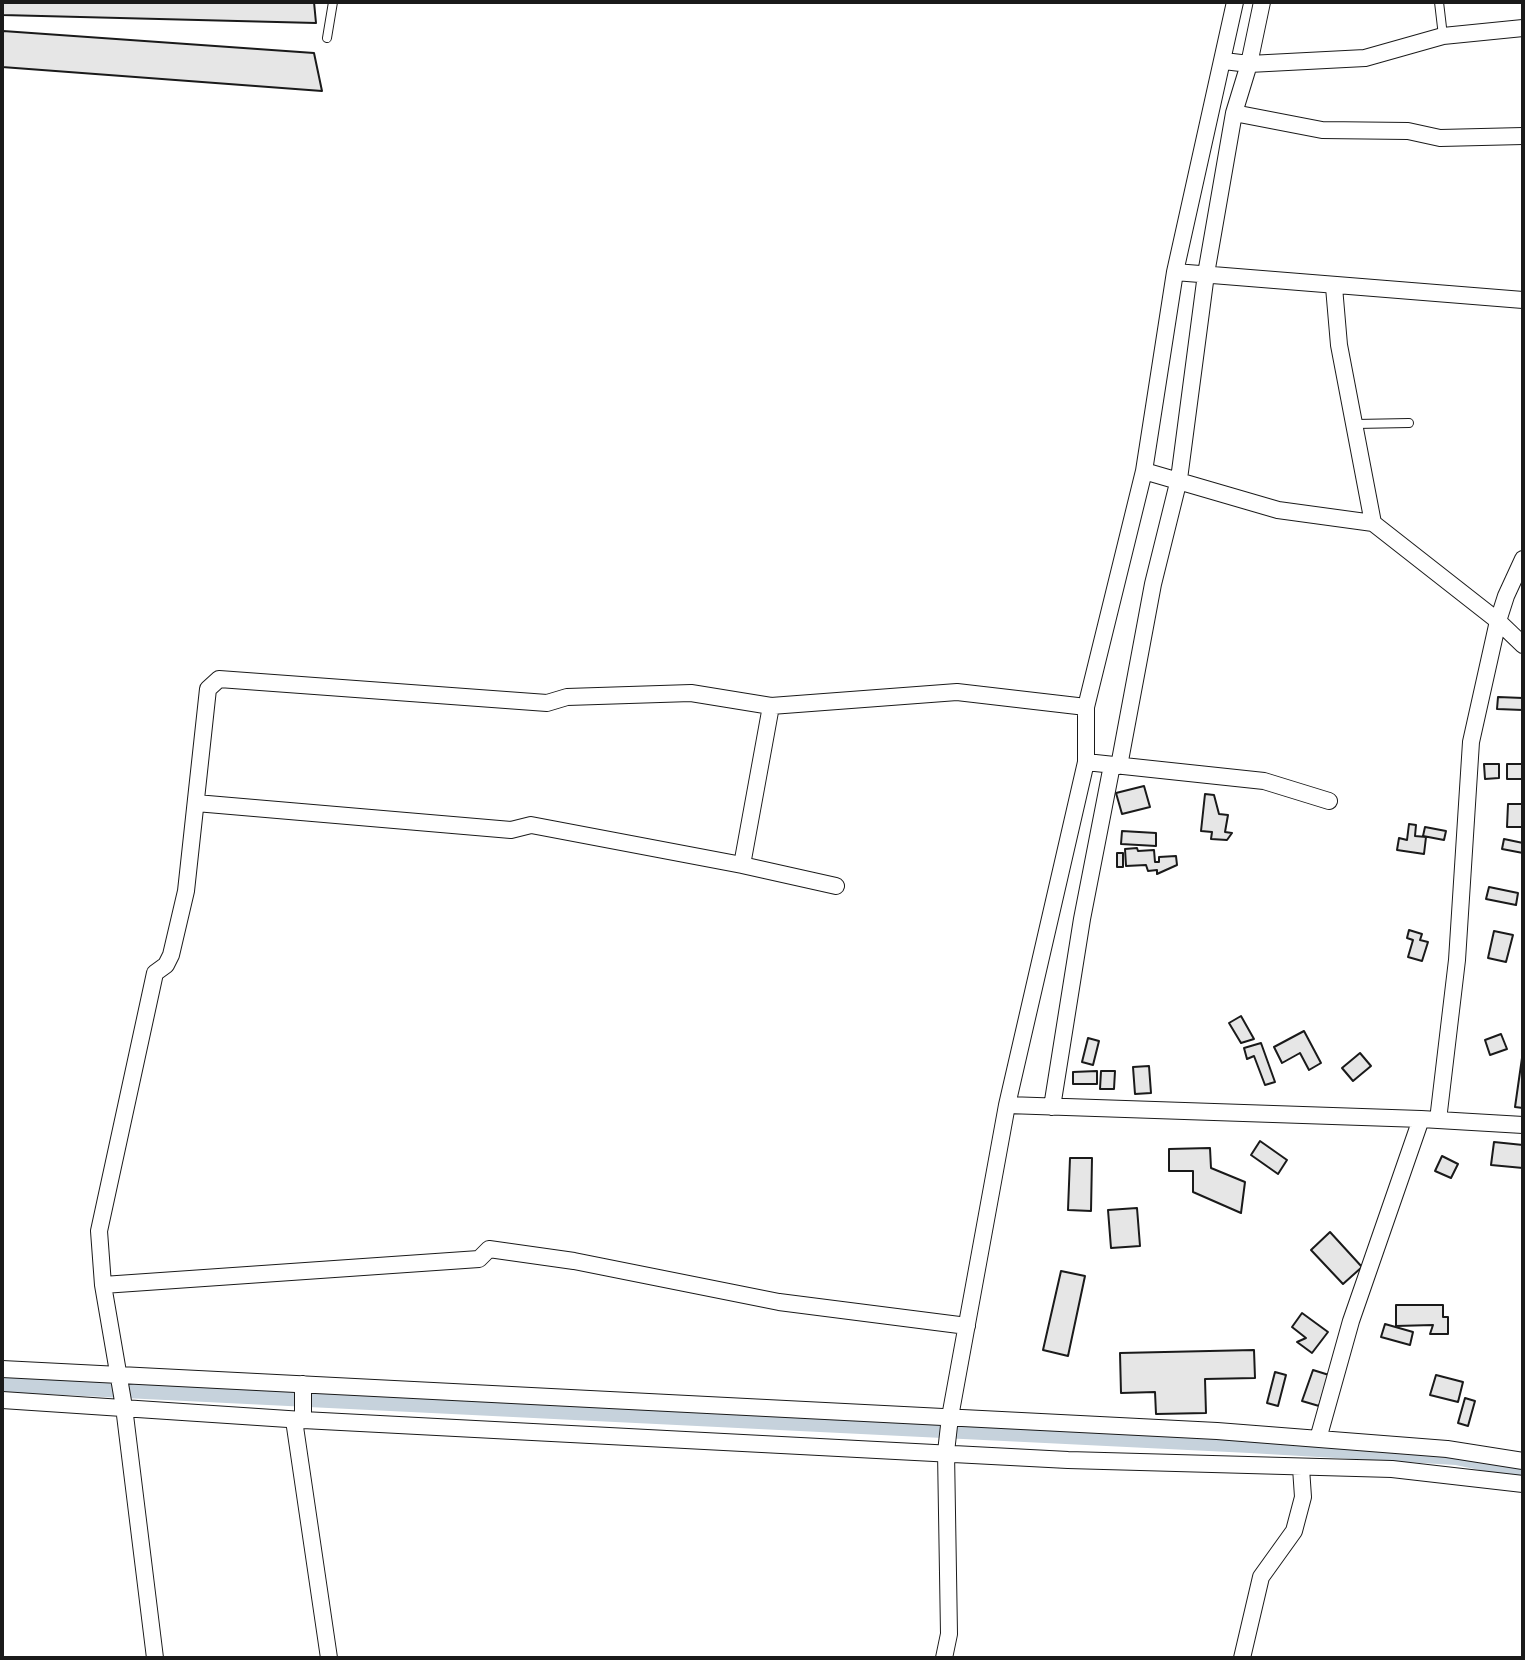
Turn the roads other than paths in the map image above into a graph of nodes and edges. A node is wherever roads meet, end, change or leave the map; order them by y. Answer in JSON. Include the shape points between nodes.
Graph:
{"nodes":[{"id":1,"x":333,"y":2,"type":"edge"},
{"id":2,"x":1235,"y":2,"type":"edge"},
{"id":3,"x":1262,"y":2,"type":"edge"},
{"id":4,"x":1439,"y":2,"type":"edge"},
{"id":5,"x":1523,"y":28,"type":"edge"},
{"id":6,"x":1443,"y":36,"type":"junction"},
{"id":7,"x":327,"y":38,"type":"dead end"},
{"id":8,"x":1224,"y":61,"type":"junction"},
{"id":9,"x":1249,"y":64,"type":"junction"},
{"id":10,"x":1234,"y":113,"type":"junction"},
{"id":11,"x":1523,"y":136,"type":"edge"},
{"id":12,"x":1175,"y":272,"type":"junction"},
{"id":13,"x":1206,"y":274,"type":"junction"},
{"id":14,"x":1334,"y":287,"type":"junction"},
{"id":15,"x":1523,"y":300,"type":"edge"},
{"id":16,"x":1409,"y":423,"type":"dead end"},
{"id":17,"x":1356,"y":424,"type":"junction"},
{"id":18,"x":1144,"y":471,"type":"junction"},
{"id":19,"x":1179,"y":479,"type":"junction"},
{"id":20,"x":1373,"y":523,"type":"junction"},
{"id":21,"x":1523,"y":559,"type":"edge"},
{"id":22,"x":1498,"y":621,"type":"junction"},
{"id":23,"x":1523,"y":645,"type":"edge"},
{"id":24,"x":771,"y":706,"type":"junction"},
{"id":25,"x":1086,"y":707,"type":"junction"},
{"id":26,"x":1086,"y":762,"type":"junction"},
{"id":27,"x":1116,"y":765,"type":"junction"},
{"id":28,"x":1329,"y":802,"type":"dead end"},
{"id":29,"x":196,"y":803,"type":"junction"},
{"id":30,"x":742,"y":865,"type":"junction"},
{"id":31,"x":836,"y":886,"type":"dead end"},
{"id":32,"x":1007,"y":1105,"type":"junction"},
{"id":33,"x":1052,"y":1107,"type":"junction"},
{"id":34,"x":1421,"y":1119,"type":"junction"},
{"id":35,"x":1438,"y":1120,"type":"junction"},
{"id":36,"x":1523,"y":1125,"type":"edge"},
{"id":37,"x":103,"y":1285,"type":"junction"},
{"id":38,"x":967,"y":1326,"type":"junction"},
{"id":39,"x":2,"y":1369,"type":"edge"},
{"id":40,"x":118,"y":1374,"type":"junction"},
{"id":41,"x":303,"y":1388,"type":"junction"},
{"id":42,"x":2,"y":1400,"type":"edge"},
{"id":43,"x":124,"y":1407,"type":"junction"},
{"id":44,"x":950,"y":1417,"type":"junction"},
{"id":45,"x":300,"y":1418,"type":"junction"},
{"id":46,"x":1318,"y":1439,"type":"junction"},
{"id":47,"x":946,"y":1452,"type":"junction"},
{"id":48,"x":1523,"y":1461,"type":"edge"},
{"id":49,"x":1301,"y":1468,"type":"junction"},
{"id":50,"x":1523,"y":1484,"type":"edge"},
{"id":51,"x":155,"y":1658,"type":"edge"},
{"id":52,"x":328,"y":1658,"type":"edge"},
{"id":53,"x":944,"y":1658,"type":"edge"},
{"id":54,"x":1242,"y":1658,"type":"edge"}],
"edges":[{"from":1,"to":7,"type":"lane"},
{"from":2,"to":8,"type":"street"},
{"from":3,"to":9,"type":"street"},
{"from":4,"to":6,"type":"lane"},
{"from":5,"to":6,"type":"street"},
{"from":6,"to":9,"type":"street","via":[[1365,58]]},
{"from":8,"to":9,"type":"street"},
{"from":8,"to":12,"type":"street"},
{"from":9,"to":10,"type":"street"},
{"from":10,"to":11,"type":"street","via":[[1322,130],[1408,131],[1440,138]]},
{"from":10,"to":13,"type":"street"},
{"from":12,"to":13,"type":"street"},
{"from":12,"to":18,"type":"street"},
{"from":13,"to":14,"type":"street"},
{"from":13,"to":19,"type":"street"},
{"from":14,"to":15,"type":"street"},
{"from":14,"to":17,"type":"street","via":[[1339,345]]},
{"from":16,"to":17,"type":"lane"},
{"from":17,"to":20,"type":"street"},
{"from":18,"to":19,"type":"street"},
{"from":18,"to":25,"type":"street"},
{"from":19,"to":20,"type":"street","via":[[1278,510]]},
{"from":19,"to":27,"type":"street"},
{"from":20,"to":22,"type":"street"},
{"from":21,"to":22,"type":"street"},
{"from":22,"to":23,"type":"street"},
{"from":22,"to":35,"type":"street","via":[[1471,742],[1461,910]]},
{"from":24,"to":25,"type":"street","via":[[957,692]]},
{"from":24,"to":29,"type":"street","via":[[691,693],[567,697],[547,703],[219,679],[208,688]]},
{"from":24,"to":30,"type":"street"},
{"from":25,"to":26,"type":"street"},
{"from":26,"to":27,"type":"street"},
{"from":26,"to":32,"type":"street"},
{"from":27,"to":28,"type":"street","via":[[1264,781]]},
{"from":27,"to":33,"type":"street","via":[[1082,919]]},
{"from":29,"to":30,"type":"street","via":[[511,830],[531,825]]},
{"from":29,"to":37,"type":"street","via":[[177,932],[166,965],[155,973],[100,1231]]},
{"from":30,"to":31,"type":"street"},
{"from":32,"to":33,"type":"street"},
{"from":32,"to":38,"type":"street"},
{"from":33,"to":34,"type":"street"},
{"from":34,"to":35,"type":"street"},
{"from":34,"to":46,"type":"street","via":[[1352,1321]]},
{"from":35,"to":36,"type":"street"},
{"from":37,"to":38,"type":"street","via":[[479,1259],[489,1249],[779,1302]]},
{"from":37,"to":40,"type":"street"},
{"from":38,"to":44,"type":"street"},
{"from":39,"to":40,"type":"street"},
{"from":40,"to":41,"type":"street"},
{"from":40,"to":43,"type":"street"},
{"from":41,"to":44,"type":"street"},
{"from":41,"to":45,"type":"street"},
{"from":42,"to":43,"type":"street"},
{"from":43,"to":45,"type":"street"},
{"from":43,"to":51,"type":"street"},
{"from":44,"to":46,"type":"street"},
{"from":44,"to":47,"type":"street"},
{"from":45,"to":47,"type":"street"},
{"from":45,"to":52,"type":"street"},
{"from":46,"to":48,"type":"street","via":[[1447,1449]]},
{"from":47,"to":49,"type":"street"},
{"from":47,"to":53,"type":"street","via":[[948,1634]]},
{"from":49,"to":50,"type":"street","via":[[1392,1469]]},
{"from":49,"to":54,"type":"street","via":[[1303,1497],[1294,1531],[1261,1577]]}]}
